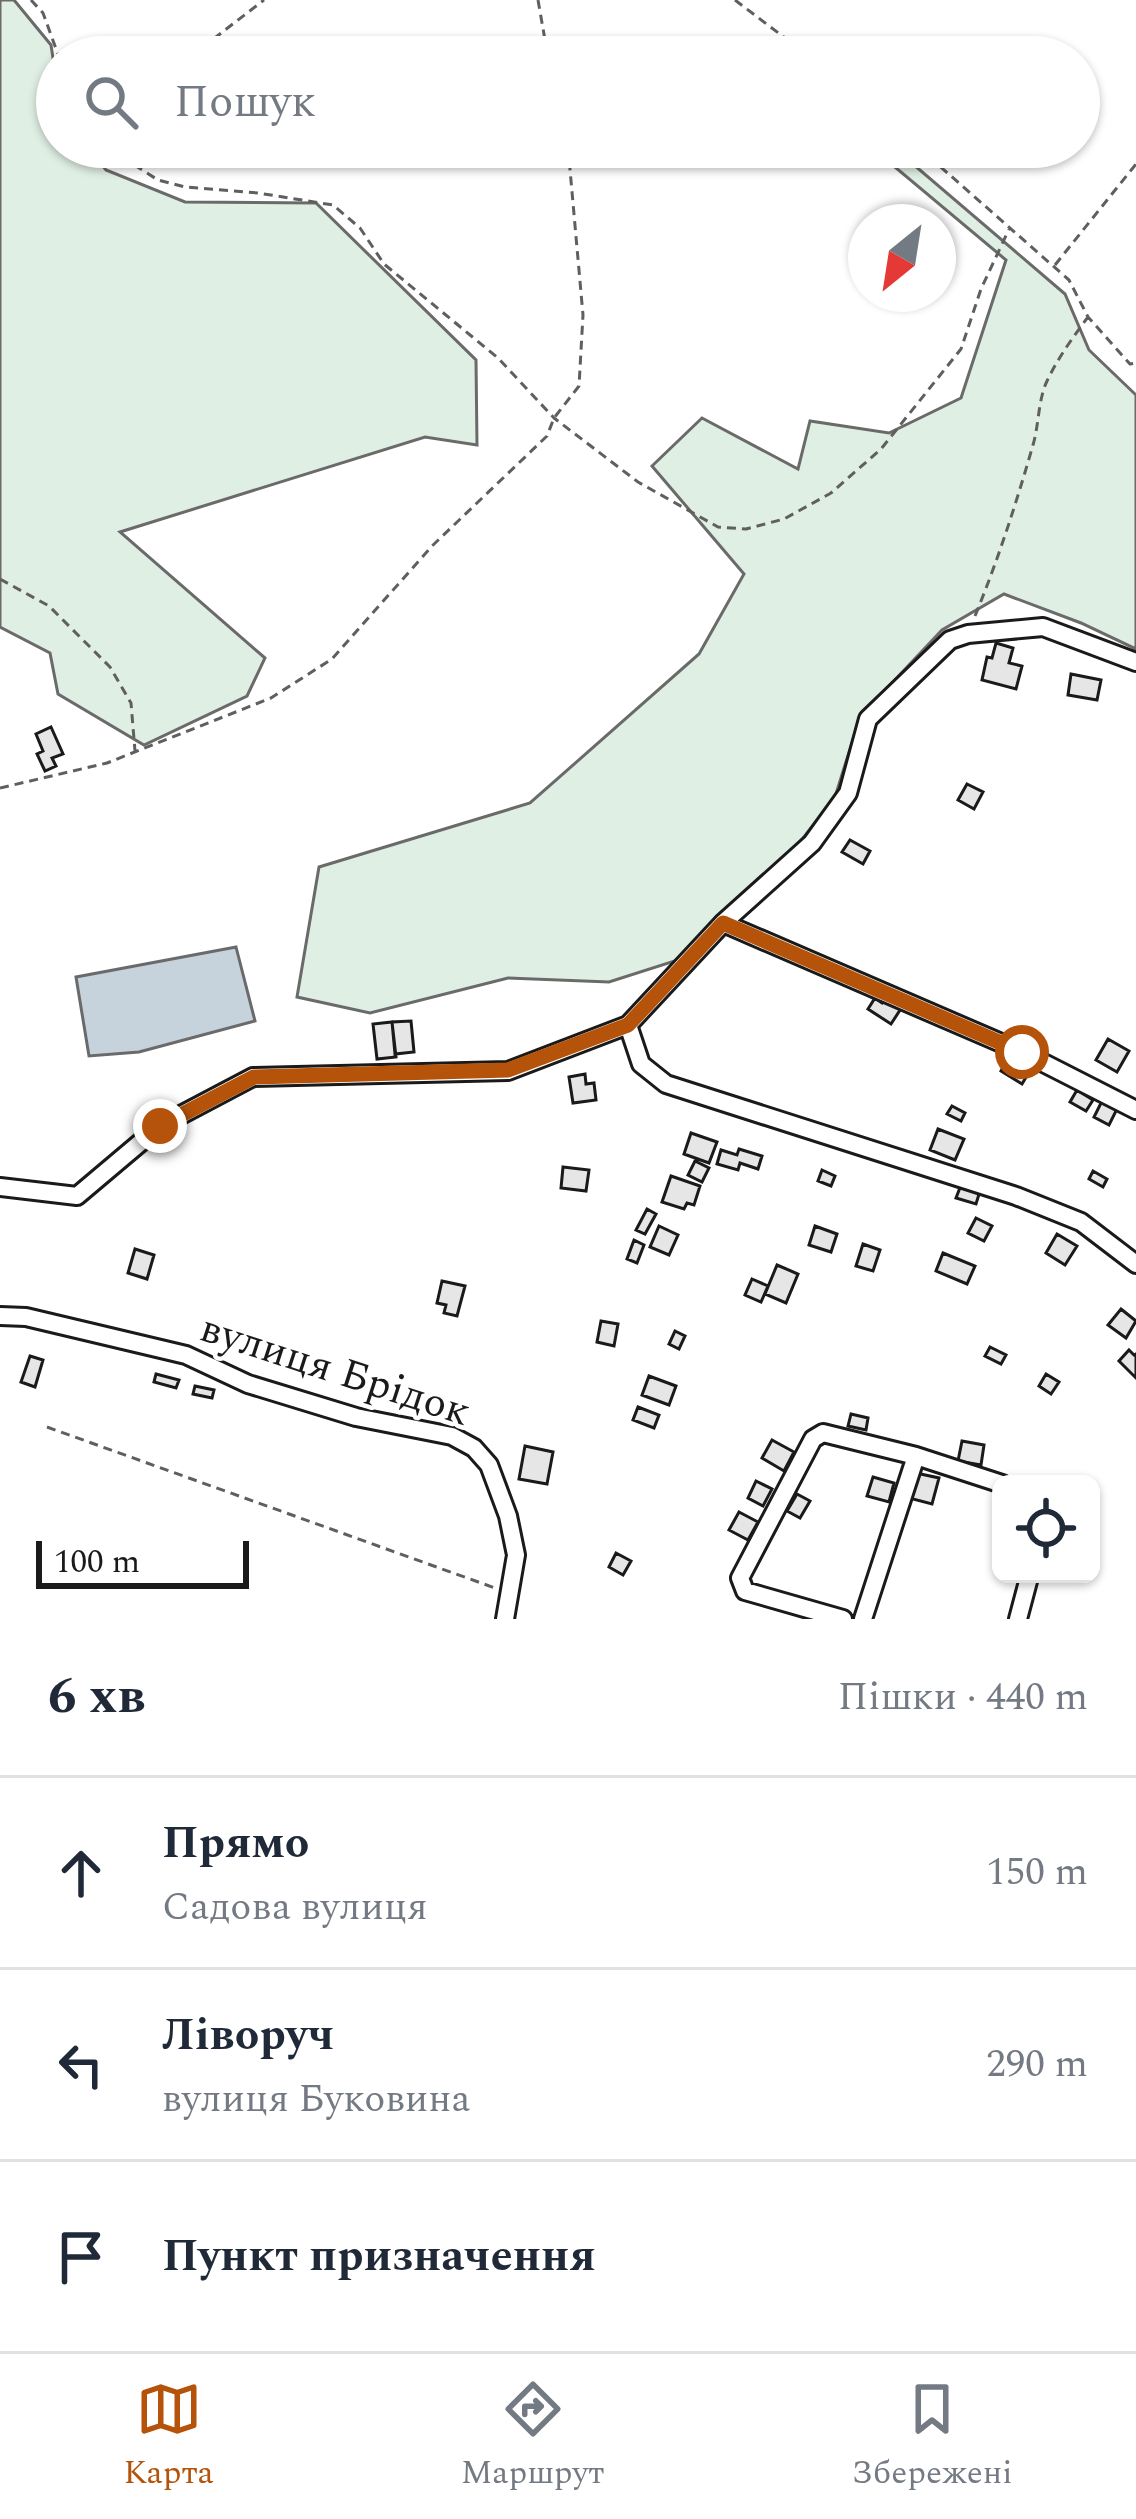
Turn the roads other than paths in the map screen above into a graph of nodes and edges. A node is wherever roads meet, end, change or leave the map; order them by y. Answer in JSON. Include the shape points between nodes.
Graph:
{"nodes":[{"id":1,"x":1136,"y":662,"type":"edge"},
{"id":2,"x":723,"y":923,"type":"junction"},
{"id":3,"x":628,"y":1025,"type":"junction"},
{"id":4,"x":1136,"y":1110,"type":"edge"},
{"id":5,"x":0,"y":1186,"type":"edge"},
{"id":6,"x":1136,"y":1264,"type":"edge"},
{"id":7,"x":0,"y":1316,"type":"edge"},
{"id":8,"x":916,"y":1456,"type":"junction"},
{"id":9,"x":992,"y":1481,"type":"edge"},
{"id":10,"x":1028,"y":1583,"type":"edge"},
{"id":11,"x":505,"y":1619,"type":"edge"},
{"id":12,"x":843,"y":1619,"type":"edge"},
{"id":13,"x":863,"y":1619,"type":"edge"},
{"id":14,"x":1018,"y":1619,"type":"edge"}],
"edges":[{"from":1,"to":2,"type":"street","via":[[1042,627],[950,640],[868,719],[848,794],[812,843]]},
{"from":2,"to":3,"type":"street"},
{"from":2,"to":4,"type":"street"},
{"from":3,"to":5,"type":"street","via":[[508,1070],[254,1077],[160,1126],[77,1196]]},
{"from":3,"to":6,"type":"street","via":[[641,1064],[666,1084],[1016,1196],[1081,1222]]},
{"from":7,"to":11,"type":"street","name":"вулиця Брідок","via":[[185,1355],[248,1384],[474,1448],[489,1465],[516,1555]]},
{"from":8,"to":9,"type":"street"},
{"from":8,"to":12,"type":"street","via":[[823,1433],[813,1439],[740,1578],[746,1591]]},
{"from":8,"to":13,"type":"street"},
{"from":10,"to":14,"type":"street"}]}
